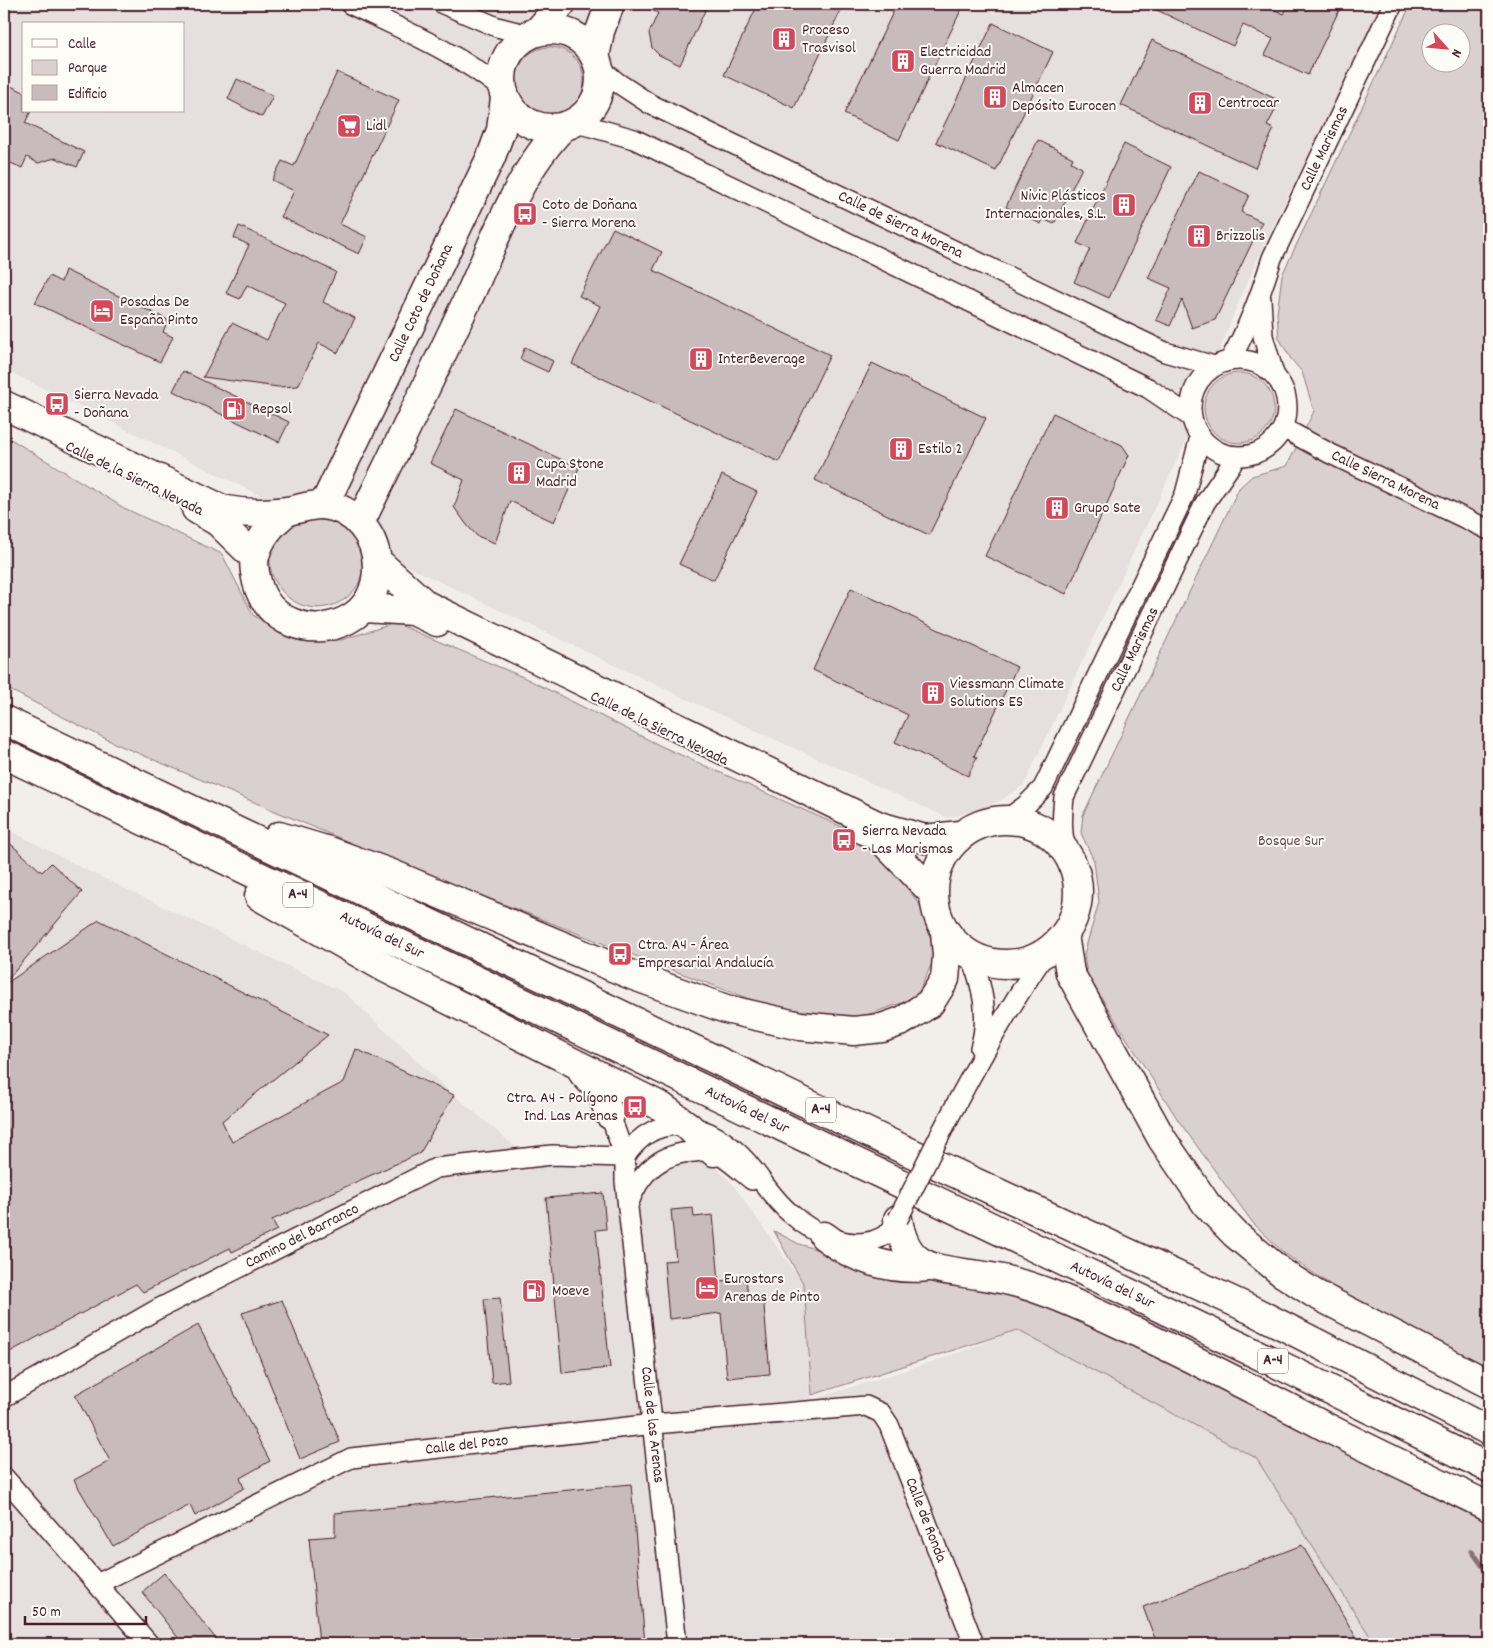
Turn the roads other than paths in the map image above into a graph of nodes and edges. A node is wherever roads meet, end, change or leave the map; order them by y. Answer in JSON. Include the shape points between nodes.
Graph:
{"nodes":[{"id":1,"x":350,"y":4,"type":"edge"},
{"id":2,"x":443,"y":4,"type":"edge"},
{"id":3,"x":561,"y":4,"type":"edge"},
{"id":4,"x":610,"y":4,"type":"edge"},
{"id":5,"x":1393,"y":4,"type":"edge"},
{"id":6,"x":533,"y":33,"type":"junction"},
{"id":7,"x":596,"y":62,"type":"junction"},
{"id":8,"x":504,"y":94,"type":"junction"},
{"id":9,"x":569,"y":124,"type":"junction"},
{"id":10,"x":1261,"y":295,"type":"junction"},
{"id":11,"x":1222,"y":363,"type":"junction"},
{"id":12,"x":1274,"y":374,"type":"junction"},
{"id":13,"x":4,"y":405,"type":"edge"},
{"id":14,"x":4,"y":416,"type":"edge"},
{"id":15,"x":1191,"y":417,"type":"junction"},
{"id":16,"x":1283,"y":428,"type":"junction"},
{"id":17,"x":1200,"y":437,"type":"junction"},
{"id":18,"x":1237,"y":456,"type":"junction"},
{"id":19,"x":324,"y":505,"type":"junction"},
{"id":20,"x":288,"y":511,"type":"junction"},
{"id":21,"x":360,"y":523,"type":"junction"},
{"id":22,"x":1489,"y":530,"type":"edge"},
{"id":23,"x":254,"y":557,"type":"junction"},
{"id":24,"x":377,"y":562,"type":"junction"},
{"id":25,"x":364,"y":608,"type":"junction"},
{"id":26,"x":4,"y":720,"type":"edge"},
{"id":27,"x":4,"y":754,"type":"edge"},
{"id":28,"x":196,"y":812,"type":"junction"},
{"id":29,"x":1007,"y":819,"type":"junction"},
{"id":30,"x":960,"y":835,"type":"junction"},
{"id":31,"x":179,"y":837,"type":"junction"},
{"id":32,"x":1067,"y":853,"type":"junction"},
{"id":33,"x":933,"y":893,"type":"junction"},
{"id":34,"x":945,"y":931,"type":"junction"},
{"id":35,"x":1056,"y":943,"type":"junction"},
{"id":36,"x":971,"y":955,"type":"junction"},
{"id":37,"x":570,"y":1062,"type":"junction"},
{"id":38,"x":974,"y":1069,"type":"junction"},
{"id":39,"x":610,"y":1115,"type":"joint"},
{"id":40,"x":688,"y":1126,"type":"junction"},
{"id":41,"x":714,"y":1152,"type":"junction"},
{"id":42,"x":625,"y":1156,"type":"junction"},
{"id":43,"x":650,"y":1167,"type":"junction"},
{"id":44,"x":773,"y":1197,"type":"junction"},
{"id":45,"x":628,"y":1205,"type":"junction"},
{"id":46,"x":898,"y":1220,"type":"junction"},
{"id":47,"x":824,"y":1236,"type":"junction"},
{"id":48,"x":1054,"y":1258,"type":"junction"},
{"id":49,"x":928,"y":1267,"type":"junction"},
{"id":50,"x":1489,"y":1384,"type":"edge"},
{"id":51,"x":4,"y":1397,"type":"edge"},
{"id":52,"x":866,"y":1406,"type":"joint"},
{"id":53,"x":1444,"y":1409,"type":"junction"},
{"id":54,"x":1489,"y":1418,"type":"edge"},
{"id":55,"x":654,"y":1424,"type":"junction"},
{"id":56,"x":1489,"y":1431,"type":"edge"},
{"id":57,"x":1489,"y":1468,"type":"edge"},
{"id":58,"x":1422,"y":1474,"type":"junction"},
{"id":59,"x":4,"y":1477,"type":"edge"},
{"id":60,"x":1489,"y":1507,"type":"edge"},
{"id":61,"x":97,"y":1584,"type":"junction"},
{"id":62,"x":149,"y":1644,"type":"edge"},
{"id":63,"x":677,"y":1644,"type":"edge"},
{"id":64,"x":974,"y":1644,"type":"edge"}],
"edges":[{"from":1,"to":8,"type":"street","via":[[454,54],[475,67]]},
{"from":2,"to":6,"type":"street","via":[[497,27]]},
{"from":3,"to":6,"type":"main road"},
{"from":4,"to":7,"type":"main road","via":[[600,31]]},
{"from":5,"to":10,"type":"street","name":"Calle Marismas","via":[[1272,258]]},
{"from":6,"to":7,"type":"main road","via":[[555,30],[571,34],[585,43]]},
{"from":6,"to":8,"type":"main road","via":[[516,45],[506,58],[502,74]]},
{"from":7,"to":9,"type":"main road","via":[[600,83],[596,99],[587,112]]},
{"from":7,"to":11,"type":"street","name":"Calle de Sierra Morena","via":[[618,83],[650,104],[744,150],[1165,352]]},
{"from":8,"to":9,"type":"main road","via":[[515,113],[529,123],[546,128]]},
{"from":8,"to":19,"type":"main road","name":"Calle Coto de Doñana","via":[[501,130],[491,157]]},
{"from":9,"to":15,"type":"street","via":[[634,139],[1148,388]]},
{"from":9,"to":21,"type":"main road","via":[[547,143],[526,175]]},
{"from":10,"to":11,"type":"street","name":"Calle Marismas","via":[[1244,334]]},
{"from":10,"to":12,"type":"street","name":"Calle Marismas","via":[[1264,336]]},
{"from":11,"to":12,"type":"street","via":[[1246,360],[1261,364]]},
{"from":11,"to":15,"type":"street","via":[[1203,376],[1195,388]]},
{"from":12,"to":16,"type":"street","via":[[1287,399]]},
{"from":13,"to":20,"type":"main road","via":[[222,509],[246,514]]},
{"from":14,"to":23,"type":"main road","name":"Calle de la Sierra Nevada","via":[[198,510],[218,522]]},
{"from":15,"to":17,"type":"street"},
{"from":16,"to":18,"type":"street","via":[[1265,449]]},
{"from":16,"to":22,"type":"street","name":"Calle Sierra Morena"},
{"from":17,"to":18,"type":"street","via":[[1216,450]]},
{"from":17,"to":29,"type":"street","name":"Calle Marismas","via":[[1185,494],[1043,788]]},
{"from":18,"to":32,"type":"street","name":"Calle Marismas","via":[[1205,503],[1064,798],[1061,819]]},
{"from":19,"to":20,"type":"main road","via":[[306,505]]},
{"from":19,"to":21,"type":"main road","via":[[343,511]]},
{"from":20,"to":23,"type":"main road","via":[[264,535]]},
{"from":21,"to":24,"type":"main road","via":[[371,538]]},
{"from":23,"to":25,"type":"main road","via":[[259,591],[268,606],[294,624],[326,627],[351,618]]},
{"from":24,"to":25,"type":"main road","via":[[374,591]]},
{"from":24,"to":30,"type":"main road","via":[[404,587],[548,648],[869,800],[887,828],[925,839]]},
{"from":25,"to":33,"type":"main road","name":"Calle de la Sierra Nevada","via":[[413,611],[795,794],[879,837]]},
{"from":26,"to":28,"type":"main road","name":"Autovía del Sur","number":"A-4"},
{"from":27,"to":31,"type":"main road","name":"Autovía del Sur","number":"A-4"},
{"from":28,"to":34,"type":"main road","via":[[329,851],[392,874],[634,976],[726,1009],[800,1026],[854,1030],[882,1028],[918,1011],[930,1003],[945,979],[948,956]]},
{"from":28,"to":53,"type":"main road","name":"Autovía del Sur","number":"A-4","via":[[892,1144],[1252,1310]]},
{"from":29,"to":30,"type":"main road","via":[[974,826]]},
{"from":29,"to":32,"type":"main road","via":[[1035,825],[1058,841]]},
{"from":30,"to":33,"type":"main road","via":[[940,861]]},
{"from":31,"to":37,"type":"main road","via":[[210,865],[242,887],[387,969]]},
{"from":31,"to":48,"type":"main road","name":"Autovía del Sur","number":"A-4"},
{"from":32,"to":35,"type":"main road","via":[[1078,886],[1077,903],[1072,920]]},
{"from":33,"to":34,"type":"main road"},
{"from":34,"to":36,"type":"main road"},
{"from":35,"to":36,"type":"main road","via":[[1029,960],[1010,964],[990,962]]},
{"from":35,"to":38,"type":"street","via":[[1015,998]]},
{"from":35,"to":50,"type":"main road","via":[[1117,1060],[1174,1157],[1218,1217],[1281,1272],[1315,1294]]},
{"from":36,"to":38,"type":"street","via":[[985,1002],[984,1037]]},
{"from":37,"to":39,"type":"main road","via":[[592,1080],[601,1092]]},
{"from":37,"to":40,"type":"main road","via":[[662,1107]]},
{"from":38,"to":46,"type":"street","bridge":true},
{"from":39,"to":42,"type":"street","name":"Calle de las Arenas"},
{"from":40,"to":41,"type":"main road"},
{"from":40,"to":42,"type":"street","via":[[671,1125],[649,1131],[634,1143]]},
{"from":40,"to":44,"type":"street","via":[[718,1137],[731,1147],[746,1160]]},
{"from":41,"to":43,"type":"street","via":[[670,1155]]},
{"from":41,"to":44,"type":"street"},
{"from":42,"to":43,"type":"street","via":[[633,1163]]},
{"from":42,"to":45,"type":"street","name":"Calle de las Arenas"},
{"from":42,"to":51,"type":"street","name":"Camino del Barranco","via":[[552,1155],[436,1168],[156,1310]]},
{"from":43,"to":45,"type":"street"},
{"from":44,"to":47,"type":"street","via":[[791,1214]]},
{"from":45,"to":55,"type":"street","name":"Calle de las Arenas"},
{"from":46,"to":47,"type":"street","via":[[888,1234],[870,1242],[854,1243]]},
{"from":46,"to":49,"type":"main road","via":[[908,1251]]},
{"from":47,"to":49,"type":"main road","via":[[848,1253],[879,1264],[909,1269]]},
{"from":48,"to":57,"type":"main road","name":"Autovía del Sur","number":"A-4"},
{"from":48,"to":58,"type":"main road","via":[[1107,1297],[1234,1360]]},
{"from":49,"to":58,"type":"main road","via":[[1039,1290],[1074,1303],[1231,1377],[1381,1456]]},
{"from":52,"to":55,"type":"street","name":"Calle del Pozo"},
{"from":52,"to":64,"type":"street","name":"Calle de Ronda","via":[[881,1413],[889,1426]]},
{"from":53,"to":54,"type":"main road"},
{"from":53,"to":56,"type":"main road","name":"Autovía del Sur","number":"A-4"},
{"from":55,"to":61,"type":"street","name":"Calle del Pozo","via":[[351,1458]]},
{"from":55,"to":63,"type":"street","name":"Calle de las Arenas"},
{"from":58,"to":60,"type":"main road"},
{"from":59,"to":61,"type":"street"},
{"from":61,"to":62,"type":"street"}]}
